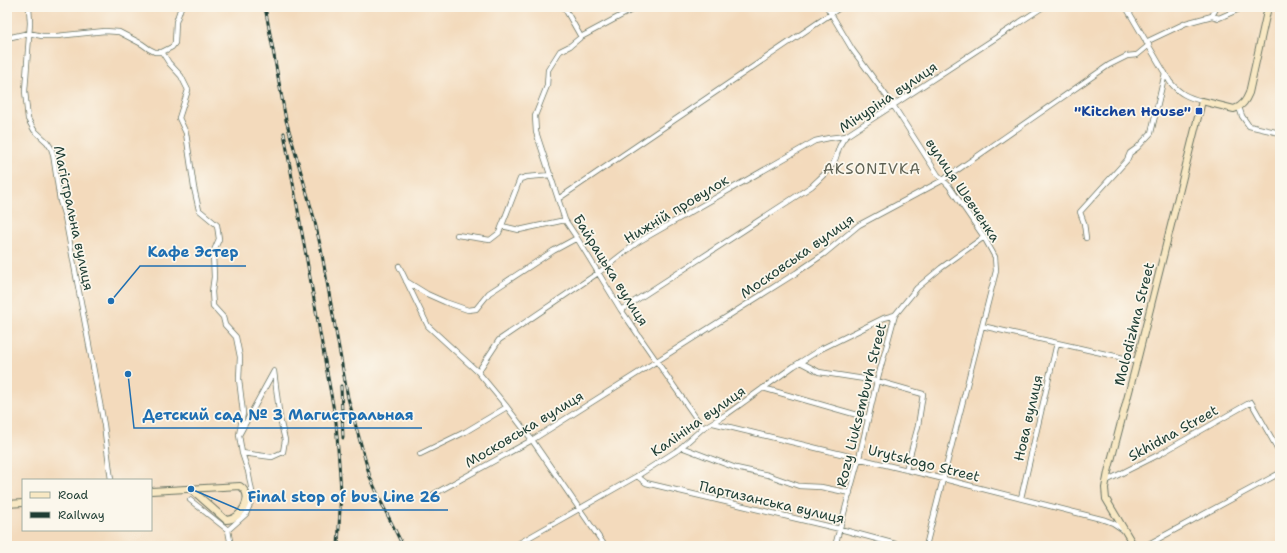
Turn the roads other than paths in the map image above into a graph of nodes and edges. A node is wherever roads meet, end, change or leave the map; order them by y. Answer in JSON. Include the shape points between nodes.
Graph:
{"nodes":[{"id":1,"x":29,"y":7,"type":"edge"},
{"id":2,"x":181,"y":7,"type":"edge"},
{"id":3,"x":564,"y":7,"type":"edge"},
{"id":4,"x":637,"y":7,"type":"edge"},
{"id":5,"x":827,"y":7,"type":"edge"},
{"id":6,"x":841,"y":7,"type":"edge"},
{"id":7,"x":1042,"y":7,"type":"edge"},
{"id":8,"x":1126,"y":7,"type":"edge"},
{"id":9,"x":1217,"y":7,"type":"edge"},
{"id":10,"x":1244,"y":7,"type":"edge"},
{"id":11,"x":1268,"y":7,"type":"edge"},
{"id":12,"x":831,"y":14,"type":"junction"},
{"id":13,"x":1212,"y":16,"type":"junction"},
{"id":14,"x":29,"y":33,"type":"junction"},
{"id":15,"x":581,"y":37,"type":"junction"},
{"id":16,"x":7,"y":38,"type":"edge"},
{"id":17,"x":1147,"y":44,"type":"junction"},
{"id":18,"x":162,"y":52,"type":"junction"},
{"id":19,"x":1165,"y":73,"type":"junction"},
{"id":20,"x":1202,"y":101,"type":"junction"},
{"id":21,"x":893,"y":105,"type":"junction"},
{"id":22,"x":1239,"y":107,"type":"junction"},
{"id":23,"x":1280,"y":133,"type":"edge"},
{"id":24,"x":846,"y":136,"type":"junction"},
{"id":25,"x":551,"y":175,"type":"junction"},
{"id":26,"x":943,"y":180,"type":"junction"},
{"id":27,"x":558,"y":199,"type":"junction"},
{"id":28,"x":565,"y":220,"type":"junction"},
{"id":29,"x":502,"y":226,"type":"junction"},
{"id":30,"x":457,"y":235,"type":"dead end"},
{"id":31,"x":984,"y":237,"type":"junction"},
{"id":32,"x":578,"y":238,"type":"junction"},
{"id":33,"x":1086,"y":238,"type":"dead end"},
{"id":34,"x":399,"y":266,"type":"dead end"},
{"id":35,"x":598,"y":273,"type":"junction"},
{"id":36,"x":405,"y":281,"type":"junction"},
{"id":37,"x":621,"y":310,"type":"junction"},
{"id":38,"x":895,"y":315,"type":"junction"},
{"id":39,"x":982,"y":326,"type":"junction"},
{"id":40,"x":1057,"y":343,"type":"junction"},
{"id":41,"x":656,"y":361,"type":"junction"},
{"id":42,"x":1137,"y":361,"type":"junction"},
{"id":43,"x":800,"y":362,"type":"junction"},
{"id":44,"x":478,"y":372,"type":"junction"},
{"id":45,"x":876,"y":381,"type":"junction"},
{"id":46,"x":763,"y":388,"type":"junction"},
{"id":47,"x":507,"y":407,"type":"junction"},
{"id":48,"x":868,"y":418,"type":"junction"},
{"id":49,"x":713,"y":423,"type":"junction"},
{"id":50,"x":704,"y":428,"type":"junction"},
{"id":51,"x":239,"y":436,"type":"junction"},
{"id":52,"x":532,"y":440,"type":"junction"},
{"id":53,"x":681,"y":447,"type":"junction"},
{"id":54,"x":242,"y":453,"type":"junction"},
{"id":55,"x":1280,"y":453,"type":"edge"},
{"id":56,"x":420,"y":454,"type":"dead end"},
{"id":57,"x":859,"y":458,"type":"junction"},
{"id":58,"x":906,"y":470,"type":"junction"},
{"id":59,"x":1280,"y":473,"type":"edge"},
{"id":60,"x":637,"y":476,"type":"junction"},
{"id":61,"x":110,"y":479,"type":"edge"},
{"id":62,"x":944,"y":479,"type":"junction"},
{"id":63,"x":1106,"y":481,"type":"junction"},
{"id":64,"x":191,"y":489,"type":"junction"},
{"id":65,"x":152,"y":492,"type":"edge"},
{"id":66,"x":434,"y":494,"type":"dead end"},
{"id":67,"x":850,"y":494,"type":"junction"},
{"id":68,"x":1021,"y":498,"type":"junction"},
{"id":69,"x":190,"y":500,"type":"dead end"},
{"id":70,"x":22,"y":502,"type":"edge"},
{"id":71,"x":7,"y":504,"type":"edge"},
{"id":72,"x":578,"y":509,"type":"junction"},
{"id":73,"x":840,"y":529,"type":"junction"},
{"id":74,"x":228,"y":530,"type":"junction"},
{"id":75,"x":1126,"y":532,"type":"junction"},
{"id":76,"x":231,"y":546,"type":"edge"},
{"id":77,"x":516,"y":546,"type":"edge"},
{"id":78,"x":605,"y":546,"type":"edge"},
{"id":79,"x":835,"y":546,"type":"edge"},
{"id":80,"x":903,"y":546,"type":"edge"},
{"id":81,"x":926,"y":546,"type":"edge"},
{"id":82,"x":1134,"y":546,"type":"edge"},
{"id":83,"x":1145,"y":546,"type":"edge"}],
"edges":[{"from":1,"to":14,"type":"street","name":"Магістральна вулиця"},
{"from":2,"to":18,"type":"street","via":[[176,22],[175,43]]},
{"from":3,"to":15,"type":"street"},
{"from":4,"to":15,"type":"street","name":"Байрацька вулиця"},
{"from":5,"to":12,"type":"street","name":"вулиця Шевченка"},
{"from":6,"to":12,"type":"street"},
{"from":7,"to":21,"type":"street","name":"Мічуріна вулиця"},
{"from":8,"to":17,"type":"street"},
{"from":9,"to":13,"type":"street"},
{"from":10,"to":13,"type":"street","name":"Московська вулиця","via":[[1220,18]]},
{"from":11,"to":22,"type":"street","via":[[1246,100]]},
{"from":12,"to":21,"type":"street","name":"вулиця Шевченка","via":[[852,49]]},
{"from":12,"to":27,"type":"street"},
{"from":13,"to":17,"type":"street","name":"Московська вулиця","via":[[1186,23]]},
{"from":14,"to":16,"type":"street"},
{"from":14,"to":18,"type":"street","via":[[57,36],[119,32],[155,52]]},
{"from":14,"to":61,"type":"street","name":"Магістральна вулиця","via":[[25,91],[28,119],[34,130],[47,142],[53,154],[104,425]]},
{"from":15,"to":25,"type":"street","name":"Байрацька вулиця","via":[[554,58],[548,70],[547,86],[535,116],[536,132]]},
{"from":17,"to":19,"type":"street"},
{"from":17,"to":26,"type":"street","name":"Московська вулиця","via":[[1137,55],[1127,56],[1109,65]]},
{"from":18,"to":51,"type":"street","via":[[181,76],[188,90],[179,118],[186,133],[194,188],[199,210],[217,224],[219,239],[214,252],[213,306],[236,337],[240,356],[239,379],[243,413]]},
{"from":19,"to":20,"type":"street","via":[[1177,90]]},
{"from":19,"to":33,"type":"street","via":[[1152,133],[1130,153],[1127,160],[1080,212]]},
{"from":20,"to":22,"type":"street","via":[[1234,109]]},
{"from":20,"to":42,"type":"street","name":"Molodizhna Street"},
{"from":21,"to":24,"type":"street","name":"Мічуріна вулиця"},
{"from":21,"to":26,"type":"street","name":"вулиця Шевченка"},
{"from":22,"to":23,"type":"street","via":[[1244,121],[1249,126]]},
{"from":24,"to":35,"type":"street","name":"Нижній провулок","via":[[815,141],[638,242]]},
{"from":24,"to":37,"type":"street","name":"Мічуріна вулиця","via":[[828,170],[812,186]]},
{"from":25,"to":27,"type":"street","name":"Байрацька вулиця"},
{"from":25,"to":29,"type":"street","via":[[520,179]]},
{"from":26,"to":31,"type":"street","name":"вулиця Шевченка"},
{"from":26,"to":41,"type":"street","name":"Московська вулиця","via":[[859,225],[796,273]]},
{"from":27,"to":28,"type":"street","name":"Байрацька вулиця"},
{"from":28,"to":29,"type":"street","via":[[519,230]]},
{"from":28,"to":32,"type":"street","name":"Байрацька вулиця"},
{"from":29,"to":30,"type":"street","via":[[499,233],[490,240]]},
{"from":31,"to":38,"type":"street","name":"Rozy Liuksemburh Street","via":[[917,288]]},
{"from":31,"to":39,"type":"street","name":"вулиця Шевченка","via":[[997,264]]},
{"from":32,"to":35,"type":"street","name":"Байрацька вулиця"},
{"from":32,"to":36,"type":"street","via":[[553,251],[489,293],[476,309],[468,310],[445,302]]},
{"from":34,"to":36,"type":"street"},
{"from":35,"to":37,"type":"street","name":"Байрацька вулиця"},
{"from":35,"to":44,"type":"street","name":"Нижній провулок","via":[[499,340]]},
{"from":36,"to":44,"type":"street","via":[[428,326]]},
{"from":37,"to":41,"type":"street","name":"Байрацька вулиця"},
{"from":38,"to":43,"type":"street","name":"Калініна вулиця","via":[[840,339]]},
{"from":38,"to":45,"type":"street","name":"Rozy Liuksemburh Street"},
{"from":39,"to":40,"type":"street"},
{"from":39,"to":62,"type":"street","name":"вулиця Шевченка"},
{"from":40,"to":42,"type":"street"},
{"from":40,"to":68,"type":"street","name":"Нова вулиця"},
{"from":41,"to":50,"type":"street","name":"Байрацька вулиця"},
{"from":41,"to":52,"type":"street","name":"Московська вулиця"},
{"from":42,"to":63,"type":"street","name":"Molodizhna Street"},
{"from":43,"to":45,"type":"street","via":[[819,372]]},
{"from":43,"to":46,"type":"street","name":"Калініна вулиця"},
{"from":44,"to":47,"type":"street"},
{"from":45,"to":48,"type":"street","name":"Rozy Liuksemburh Street"},
{"from":45,"to":58,"type":"street","via":[[923,394],[918,426]]},
{"from":46,"to":48,"type":"street"},
{"from":46,"to":49,"type":"street","name":"Калініна вулиця"},
{"from":47,"to":52,"type":"street"},
{"from":47,"to":56,"type":"street","via":[[465,432]]},
{"from":48,"to":57,"type":"street","name":"Rozy Liuksemburh Street"},
{"from":49,"to":50,"type":"street","name":"Калініна вулиця"},
{"from":49,"to":57,"type":"street","name":"Urytskogo Street"},
{"from":50,"to":53,"type":"street","name":"Калініна вулиця"},
{"from":51,"to":54,"type":"street"},
{"from":51,"to":54,"type":"street","via":[[274,372],[285,440],[283,452],[272,457]]},
{"from":52,"to":66,"type":"street","name":"Московська вулиця"},
{"from":52,"to":72,"type":"street"},
{"from":53,"to":60,"type":"street","name":"Калініна вулиця"},
{"from":53,"to":67,"type":"street","via":[[736,468],[768,475],[799,486],[821,487]]},
{"from":54,"to":74,"type":"street","via":[[253,497],[246,514]]},
{"from":55,"to":63,"type":"street","name":"Skhidna Street","via":[[1251,402],[1160,454]]},
{"from":57,"to":58,"type":"street","name":"Urytskogo Street"},
{"from":57,"to":67,"type":"street","name":"Rozy Liuksemburh Street"},
{"from":58,"to":62,"type":"street","name":"Urytskogo Street"},
{"from":59,"to":83,"type":"street"},
{"from":60,"to":72,"type":"street","name":"Калініна вулиця"},
{"from":60,"to":73,"type":"street","name":"Партизанська вулиця","via":[[646,483]]},
{"from":62,"to":68,"type":"street","name":"Urytskogo Street"},
{"from":62,"to":81,"type":"street","name":"вулиця Шевченка"},
{"from":63,"to":75,"type":"street","name":"Molodizhna Street","via":[[1106,499]]},
{"from":64,"to":64,"type":"street","via":[[240,486],[246,493],[244,507],[235,518],[226,520]]},
{"from":64,"to":65,"type":"street"},
{"from":67,"to":73,"type":"street","name":"Rozy Liuksemburh Street"},
{"from":68,"to":75,"type":"street","name":"Urytskogo Street","via":[[1105,520]]},
{"from":69,"to":74,"type":"street"},
{"from":70,"to":71,"type":"street"},
{"from":72,"to":77,"type":"street","name":"Калініна вулиця"},
{"from":72,"to":78,"type":"street"},
{"from":73,"to":79,"type":"street","name":"Rozy Liuksemburh Street"},
{"from":73,"to":80,"type":"street","name":"Партизанська вулиця"},
{"from":74,"to":76,"type":"street"},
{"from":75,"to":82,"type":"street","name":"Molodizhna Street"}]}
